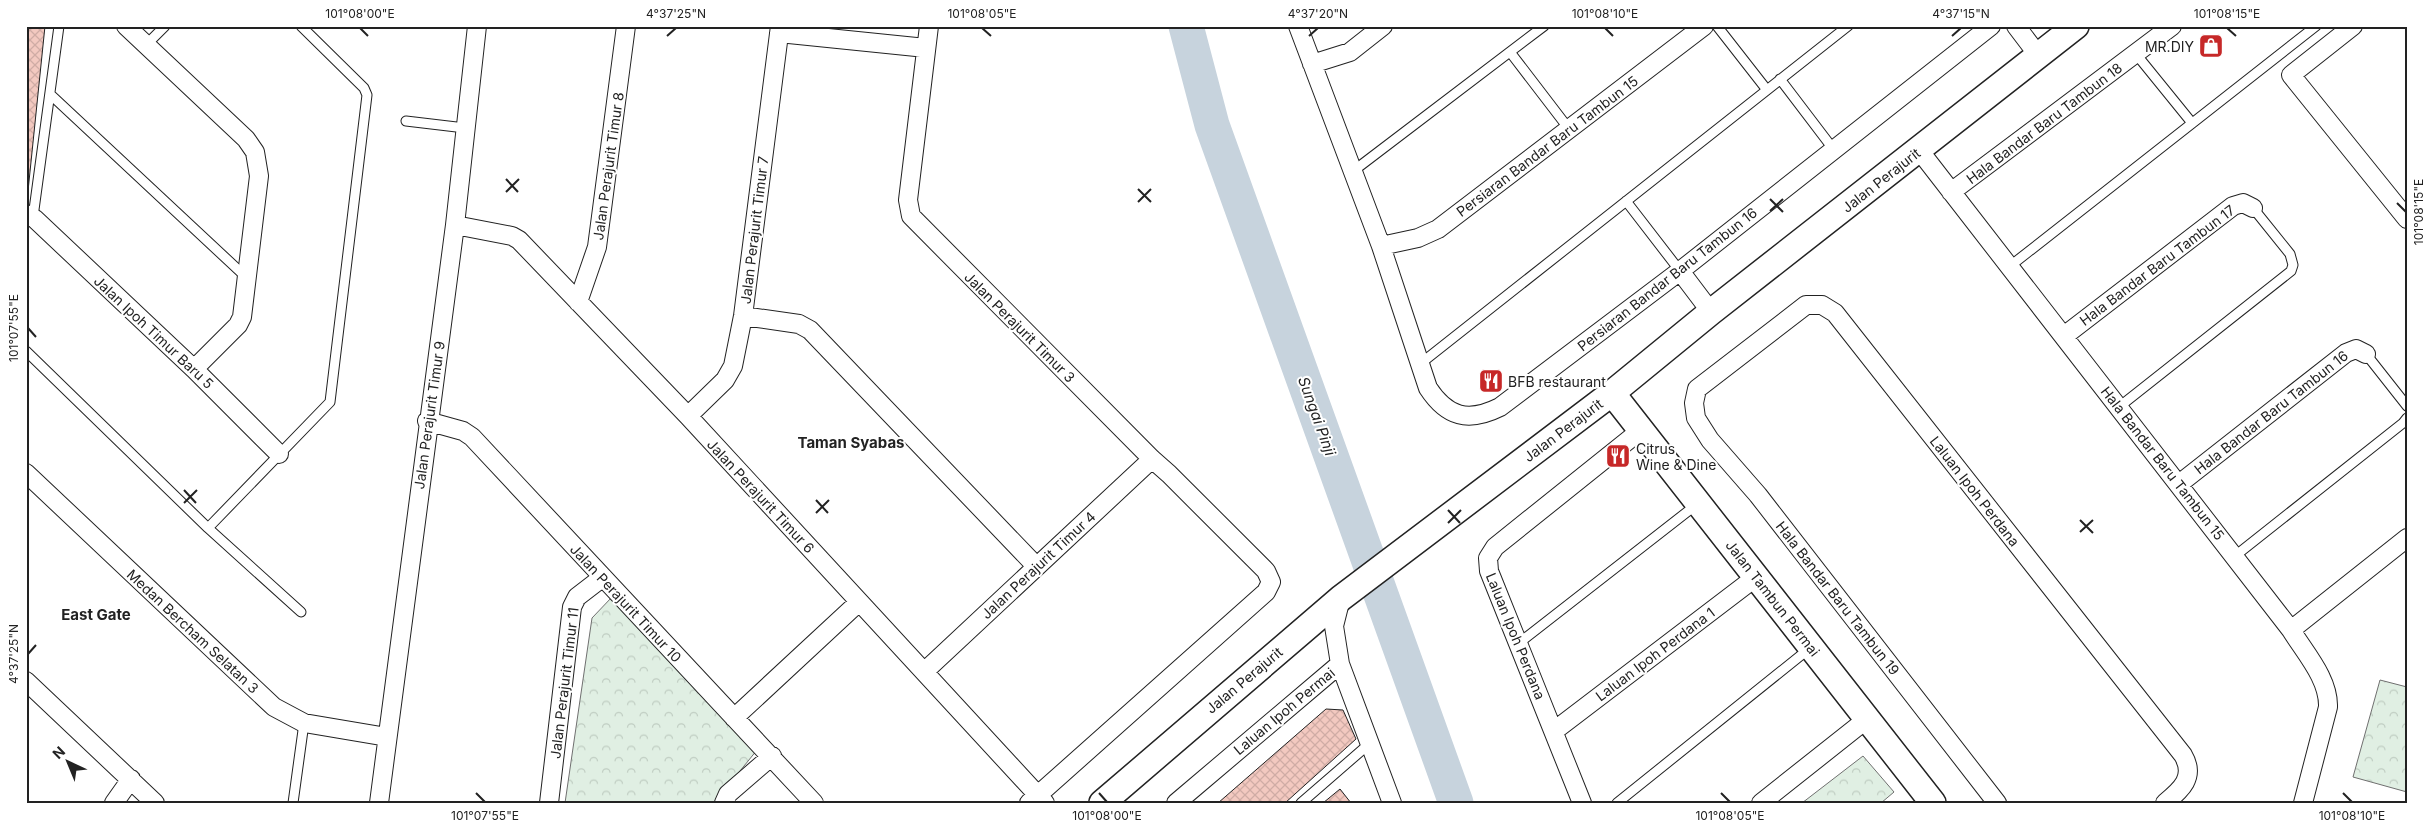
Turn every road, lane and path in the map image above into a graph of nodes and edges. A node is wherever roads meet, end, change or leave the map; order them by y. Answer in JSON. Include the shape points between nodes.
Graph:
{"nodes":[{"id":1,"x":59,"y":26,"type":"edge"},
{"id":2,"x":126,"y":26,"type":"edge"},
{"id":3,"x":165,"y":26,"type":"edge"},
{"id":4,"x":301,"y":26,"type":"edge"},
{"id":5,"x":477,"y":26,"type":"edge"},
{"id":6,"x":626,"y":26,"type":"edge"},
{"id":7,"x":928,"y":26,"type":"edge"},
{"id":8,"x":1298,"y":26,"type":"edge"},
{"id":9,"x":1384,"y":26,"type":"edge"},
{"id":10,"x":1544,"y":26,"type":"edge"},
{"id":11,"x":1704,"y":26,"type":"edge"},
{"id":12,"x":1717,"y":26,"type":"edge"},
{"id":13,"x":1848,"y":26,"type":"edge"},
{"id":14,"x":1991,"y":26,"type":"edge"},
{"id":15,"x":2016,"y":26,"type":"edge"},
{"id":16,"x":2076,"y":26,"type":"edge"},
{"id":17,"x":2172,"y":26,"type":"edge"},
{"id":18,"x":2316,"y":26,"type":"edge"},
{"id":19,"x":2353,"y":26,"type":"edge"},
{"id":20,"x":780,"y":30,"type":"edge"},
{"id":21,"x":146,"y":45,"type":"junction"},
{"id":22,"x":926,"y":48,"type":"junction"},
{"id":23,"x":1510,"y":52,"type":"junction"},
{"id":24,"x":2136,"y":54,"type":"junction"},
{"id":25,"x":2038,"y":55,"type":"junction"},
{"id":26,"x":1312,"y":64,"type":"junction"},
{"id":27,"x":1780,"y":80,"type":"junction"},
{"id":28,"x":1767,"y":90,"type":"junction"},
{"id":29,"x":51,"y":95,"type":"junction"},
{"id":30,"x":406,"y":121,"type":"dead end"},
{"id":31,"x":2192,"y":123,"type":"junction"},
{"id":32,"x":465,"y":128,"type":"junction"},
{"id":33,"x":1569,"y":129,"type":"junction"},
{"id":34,"x":1834,"y":150,"type":"junction"},
{"id":35,"x":1919,"y":150,"type":"junction"},
{"id":36,"x":1352,"y":172,"type":"junction"},
{"id":37,"x":1951,"y":192,"type":"junction"},
{"id":38,"x":1626,"y":201,"type":"junction"},
{"id":39,"x":2253,"y":208,"type":"joint"},
{"id":40,"x":30,"y":216,"type":"edge"},
{"id":41,"x":2406,"y":216,"type":"edge"},
{"id":42,"x":455,"y":224,"type":"junction"},
{"id":43,"x":1381,"y":246,"type":"junction"},
{"id":44,"x":2009,"y":266,"type":"junction"},
{"id":45,"x":1680,"y":271,"type":"junction"},
{"id":46,"x":247,"y":278,"type":"junction"},
{"id":47,"x":578,"y":302,"type":"junction"},
{"id":48,"x":1712,"y":312,"type":"junction"},
{"id":49,"x":743,"y":316,"type":"junction"},
{"id":50,"x":2064,"y":336,"type":"junction"},
{"id":51,"x":26,"y":351,"type":"edge"},
{"id":52,"x":2366,"y":354,"type":"joint"},
{"id":53,"x":1419,"y":364,"type":"junction"},
{"id":54,"x":194,"y":369,"type":"junction"},
{"id":55,"x":1697,"y":389,"type":"joint"},
{"id":56,"x":1612,"y":393,"type":"junction"},
{"id":57,"x":2407,"y":406,"type":"edge"},
{"id":58,"x":2119,"y":407,"type":"junction"},
{"id":59,"x":688,"y":416,"type":"junction"},
{"id":60,"x":2407,"y":418,"type":"edge"},
{"id":61,"x":428,"y":421,"type":"junction"},
{"id":62,"x":1641,"y":430,"type":"junction"},
{"id":63,"x":279,"y":454,"type":"junction"},
{"id":64,"x":1152,"y":459,"type":"junction"},
{"id":65,"x":26,"y":473,"type":"edge"},
{"id":66,"x":2179,"y":484,"type":"junction"},
{"id":67,"x":1698,"y":503,"type":"junction"},
{"id":68,"x":208,"y":528,"type":"junction"},
{"id":69,"x":2407,"y":538,"type":"edge"},
{"id":70,"x":2235,"y":556,"type":"junction"},
{"id":71,"x":1036,"y":566,"type":"junction"},
{"id":72,"x":603,"y":577,"type":"junction"},
{"id":73,"x":1756,"y":577,"type":"junction"},
{"id":74,"x":1341,"y":598,"type":"junction"},
{"id":75,"x":859,"y":602,"type":"junction"},
{"id":76,"x":301,"y":612,"type":"dead end"},
{"id":77,"x":2291,"y":630,"type":"junction"},
{"id":78,"x":1519,"y":642,"type":"junction"},
{"id":79,"x":1812,"y":647,"type":"junction"},
{"id":80,"x":1340,"y":664,"type":"junction"},
{"id":81,"x":924,"y":671,"type":"junction"},
{"id":82,"x":26,"y":681,"type":"edge"},
{"id":83,"x":734,"y":718,"type":"junction"},
{"id":84,"x":1867,"y":719,"type":"junction"},
{"id":85,"x":304,"y":723,"type":"junction"},
{"id":86,"x":1554,"y":731,"type":"junction"},
{"id":87,"x":388,"y":737,"type":"junction"},
{"id":88,"x":1369,"y":744,"type":"junction"},
{"id":89,"x":772,"y":756,"type":"junction"},
{"id":90,"x":131,"y":779,"type":"junction"},
{"id":91,"x":1037,"y":800,"type":"edge"},
{"id":92,"x":114,"y":803,"type":"edge"},
{"id":93,"x":155,"y":803,"type":"edge"},
{"id":94,"x":293,"y":803,"type":"edge"},
{"id":95,"x":379,"y":803,"type":"edge"},
{"id":96,"x":549,"y":803,"type":"edge"},
{"id":97,"x":724,"y":803,"type":"edge"},
{"id":98,"x":814,"y":803,"type":"edge"},
{"id":99,"x":1102,"y":803,"type":"edge"},
{"id":100,"x":1176,"y":803,"type":"edge"},
{"id":101,"x":1301,"y":803,"type":"edge"},
{"id":102,"x":1392,"y":803,"type":"edge"},
{"id":103,"x":1582,"y":803,"type":"edge"},
{"id":104,"x":1617,"y":803,"type":"edge"},
{"id":105,"x":1761,"y":803,"type":"edge"},
{"id":106,"x":1933,"y":803,"type":"edge"},
{"id":107,"x":1997,"y":803,"type":"edge"},
{"id":108,"x":2164,"y":803,"type":"edge"},
{"id":109,"x":2304,"y":803,"type":"edge"}],
"edges":[{"from":1,"to":29,"type":"lane"},
{"from":2,"to":21,"type":"street"},
{"from":3,"to":21,"type":"lane"},
{"from":4,"to":63,"type":"lane","via":[[364,88],[368,100],[330,402]]},
{"from":5,"to":32,"type":"street","name":"Jalan Perajurit Timur 9"},
{"from":6,"to":47,"type":"street","name":"Jalan Perajurit Timur 8","via":[[597,247]]},
{"from":7,"to":22,"type":"street","name":"Jalan Perajurit Timur 3"},
{"from":8,"to":26,"type":"street","name":"Persiaran Bandar Baru Tambun 16"},
{"from":9,"to":26,"type":"street","via":[[1350,52]]},
{"from":10,"to":23,"type":"lane"},
{"from":11,"to":33,"type":"street","name":"Persiaran Bandar Baru Tambun 15"},
{"from":12,"to":28,"type":"lane"},
{"from":13,"to":27,"type":"lane"},
{"from":14,"to":34,"type":"street","name":"Persiaran Bandar Baru Tambun 16"},
{"from":15,"to":25,"type":"street"},
{"from":16,"to":25,"type":"street","name":"Jalan Perajurit"},
{"from":17,"to":24,"type":"street","name":"Hala Bandar Baru Tambun 18"},
{"from":18,"to":31,"type":"lane"},
{"from":19,"to":41,"type":"street","via":[[2291,75]]},
{"from":20,"to":22,"type":"street"},
{"from":20,"to":49,"type":"street","name":"Jalan Perajurit Timur 7"},
{"from":21,"to":46,"type":"street","via":[[246,139],[255,152],[259,176]]},
{"from":22,"to":64,"type":"street","name":"Jalan Perajurit Timur 3","via":[[908,200],[911,216]]},
{"from":23,"to":33,"type":"lane"},
{"from":23,"to":36,"type":"lane"},
{"from":24,"to":31,"type":"lane"},
{"from":24,"to":37,"type":"street","name":"Hala Bandar Baru Tambun 18"},
{"from":25,"to":35,"type":"street","name":"Jalan Perajurit"},
{"from":26,"to":36,"type":"street","name":"Persiaran Bandar Baru Tambun 16"},
{"from":27,"to":28,"type":"lane"},
{"from":27,"to":34,"type":"lane"},
{"from":28,"to":38,"type":"lane"},
{"from":29,"to":40,"type":"lane"},
{"from":29,"to":46,"type":"lane"},
{"from":30,"to":32,"type":"lane"},
{"from":31,"to":44,"type":"lane"},
{"from":32,"to":42,"type":"street","name":"Jalan Perajurit Timur 9"},
{"from":33,"to":43,"type":"street","name":"Persiaran Bandar Baru Tambun 15","via":[[1438,229],[1418,238]]},
{"from":34,"to":45,"type":"street","name":"Persiaran Bandar Baru Tambun 16"},
{"from":35,"to":37,"type":"street","name":"Hala Bandar Baru Tambun 15"},
{"from":35,"to":48,"type":"street","name":"Jalan Perajurit"},
{"from":36,"to":43,"type":"street","name":"Persiaran Bandar Baru Tambun 16"},
{"from":37,"to":44,"type":"street","name":"Hala Bandar Baru Tambun 15"},
{"from":38,"to":45,"type":"lane"},
{"from":38,"to":53,"type":"lane"},
{"from":39,"to":50,"type":"street","name":"Hala Bandar Baru Tambun 17","via":[[2243,203],[2233,206]]},
{"from":39,"to":58,"type":"lane","via":[[2290,254],[2291,270]]},
{"from":40,"to":54,"type":"street","name":"Jalan Ipoh Timur Baru 5"},
{"from":42,"to":47,"type":"street","name":"Jalan Perajurit Timur 6","via":[[512,236]]},
{"from":42,"to":61,"type":"street","name":"Jalan Perajurit Timur 9"},
{"from":43,"to":53,"type":"street","name":"Persiaran Bandar Baru Tambun 16"},
{"from":44,"to":50,"type":"street","name":"Hala Bandar Baru Tambun 15"},
{"from":45,"to":48,"type":"street"},
{"from":45,"to":53,"type":"street","name":"Persiaran Bandar Baru Tambun 16","via":[[1500,407],[1484,415],[1467,417],[1451,412],[1437,402]]},
{"from":46,"to":54,"type":"street","via":[[240,323]]},
{"from":47,"to":59,"type":"street","name":"Jalan Perajurit Timur 6"},
{"from":48,"to":56,"type":"street","name":"Jalan Perajurit"},
{"from":49,"to":59,"type":"street","name":"Jalan Perajurit Timur 7","via":[[730,374]]},
{"from":49,"to":71,"type":"street","via":[[799,324],[810,330]]},
{"from":50,"to":58,"type":"street","name":"Hala Bandar Baru Tambun 15"},
{"from":51,"to":68,"type":"lane"},
{"from":52,"to":57,"type":"lane"},
{"from":52,"to":66,"type":"street","name":"Hala Bandar Baru Tambun 16","via":[[2356,349],[2346,353]]},
{"from":54,"to":63,"type":"street","name":"Jalan Ipoh Timur Baru 5"},
{"from":55,"to":107,"type":"street","name":"Hala Bandar Baru Tambun 19","via":[[1694,403],[1696,418],[1710,440],[1758,495]]},
{"from":55,"to":108,"type":"street","name":"Laluan Ipoh Perdana","via":[[1798,309],[1813,304],[1829,308],[2183,755],[2189,770],[2188,778],[2184,786]]},
{"from":56,"to":62,"type":"street","name":"Jalan Tambun Permai"},
{"from":56,"to":74,"type":"street","name":"Jalan Perajurit"},
{"from":58,"to":66,"type":"street","name":"Hala Bandar Baru Tambun 15"},
{"from":59,"to":75,"type":"street","name":"Jalan Perajurit Timur 6"},
{"from":60,"to":70,"type":"lane"},
{"from":61,"to":72,"type":"street","name":"Jalan Perajurit Timur 10","via":[[464,431],[472,437]]},
{"from":61,"to":87,"type":"street","name":"Jalan Perajurit Timur 9"},
{"from":62,"to":67,"type":"street","name":"Jalan Tambun Permai"},
{"from":62,"to":78,"type":"street","name":"Laluan Ipoh Perdana","via":[[1491,552],[1489,571]]},
{"from":63,"to":68,"type":"lane"},
{"from":64,"to":71,"type":"street","name":"Jalan Perajurit Timur 4"},
{"from":64,"to":91,"type":"street","name":"Jalan Perajurit Timur 3","via":[[1266,571],[1271,582],[1266,592]]},
{"from":65,"to":85,"type":"street","name":"Medan Bercham Selatan 3","via":[[274,707]]},
{"from":66,"to":70,"type":"street","name":"Hala Bandar Baru Tambun 15"},
{"from":67,"to":73,"type":"street","name":"Jalan Tambun Permai"},
{"from":67,"to":78,"type":"lane"},
{"from":68,"to":76,"type":"lane"},
{"from":69,"to":77,"type":"street"},
{"from":70,"to":77,"type":"street","name":"Hala Bandar Baru Tambun 15"},
{"from":71,"to":81,"type":"street","name":"Jalan Perajurit Timur 4"},
{"from":72,"to":83,"type":"street","name":"Jalan Perajurit Timur 10"},
{"from":72,"to":96,"type":"street","name":"Jalan Perajurit Timur 11","via":[[572,607]]},
{"from":73,"to":79,"type":"street","name":"Jalan Tambun Permai"},
{"from":73,"to":86,"type":"street","name":"Laluan Ipoh Perdana 1"},
{"from":74,"to":80,"type":"street","name":"Laluan Ipoh Permai","via":[[1334,626]]},
{"from":74,"to":99,"type":"street","name":"Jalan Perajurit"},
{"from":75,"to":81,"type":"street","name":"Jalan Perajurit Timur 6"},
{"from":75,"to":83,"type":"street"},
{"from":77,"to":109,"type":"street","name":"Hala Bandar Baru Tambun 15","via":[[2323,681],[2328,700]]},
{"from":78,"to":86,"type":"street","name":"Laluan Ipoh Perdana"},
{"from":79,"to":84,"type":"street","name":"Jalan Tambun Permai"},
{"from":79,"to":104,"type":"lane"},
{"from":80,"to":88,"type":"street"},
{"from":80,"to":100,"type":"street","name":"Laluan Ipoh Permai"},
{"from":81,"to":91,"type":"street","name":"Jalan Perajurit Timur 6"},
{"from":82,"to":90,"type":"street"},
{"from":83,"to":89,"type":"street","name":"Jalan Perajurit Timur 10"},
{"from":84,"to":105,"type":"street"},
{"from":84,"to":106,"type":"street","name":"Jalan Tambun Permai"},
{"from":85,"to":87,"type":"street","name":"Medan Bercham Selatan 3"},
{"from":85,"to":94,"type":"lane"},
{"from":86,"to":103,"type":"street","name":"Laluan Ipoh Perdana"},
{"from":87,"to":95,"type":"street","name":"Jalan Perajurit Timur 9"},
{"from":88,"to":101,"type":"lane"},
{"from":88,"to":102,"type":"street"},
{"from":89,"to":97,"type":"street","via":[[728,794]]},
{"from":89,"to":98,"type":"street","name":"Jalan Perajurit Timur 10"},
{"from":90,"to":92,"type":"street"},
{"from":90,"to":93,"type":"street"}]}
